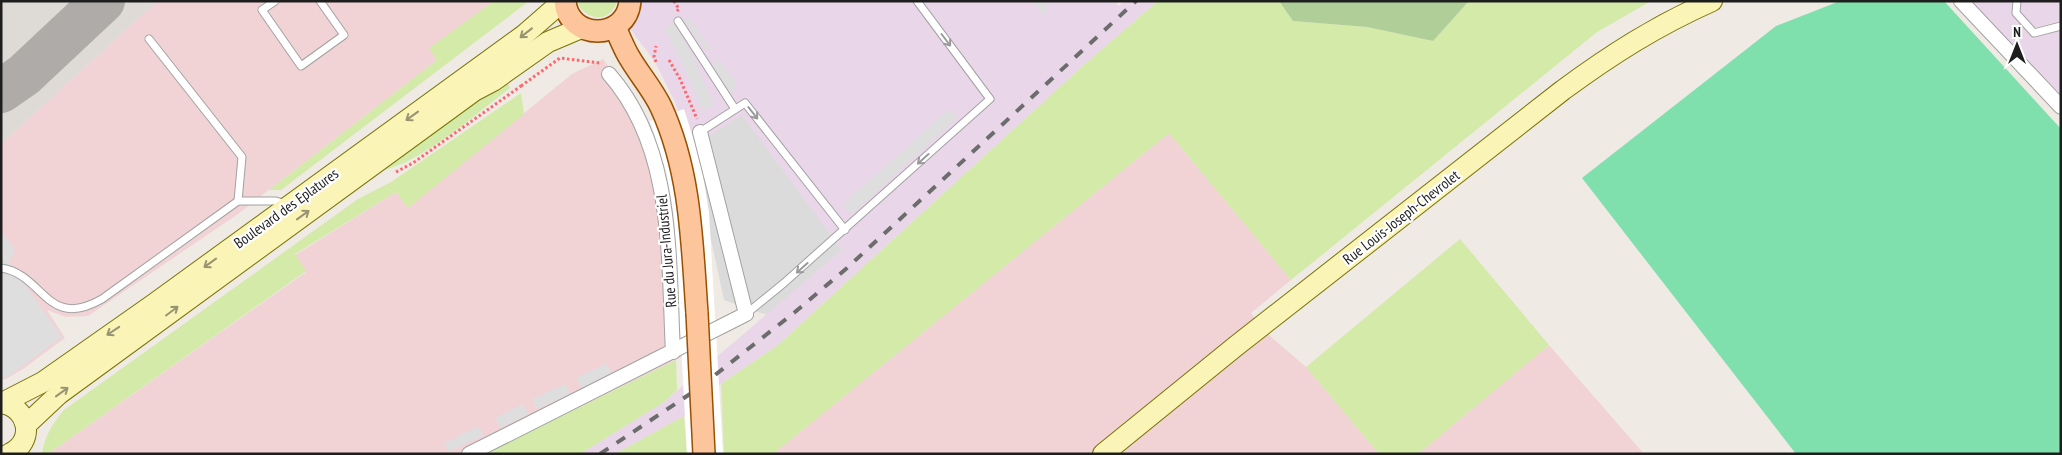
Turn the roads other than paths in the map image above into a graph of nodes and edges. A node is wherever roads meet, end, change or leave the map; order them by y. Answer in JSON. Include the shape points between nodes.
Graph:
{"nodes":[{"id":1,"x":275,"y":1,"type":"edge"},
{"id":2,"x":320,"y":1,"type":"edge"},
{"id":3,"x":564,"y":1,"type":"edge"},
{"id":4,"x":630,"y":1,"type":"edge"},
{"id":5,"x":917,"y":1,"type":"edge"},
{"id":6,"x":1712,"y":1,"type":"edge"},
{"id":7,"x":1961,"y":1,"type":"edge"},
{"id":8,"x":2017,"y":1,"type":"edge"},
{"id":9,"x":678,"y":21,"type":"dead end"},
{"id":10,"x":2061,"y":26,"type":"edge"},
{"id":11,"x":615,"y":27,"type":"junction"},
{"id":12,"x":581,"y":28,"type":"junction"},
{"id":13,"x":149,"y":39,"type":"dead end"},
{"id":14,"x":607,"y":69,"type":"road end"},
{"id":15,"x":2061,"y":107,"type":"edge"},
{"id":16,"x":735,"y":109,"type":"junction"},
{"id":17,"x":700,"y":132,"type":"joint"},
{"id":18,"x":238,"y":200,"type":"junction"},
{"id":19,"x":289,"y":205,"type":"junction"},
{"id":20,"x":845,"y":230,"type":"junction"},
{"id":21,"x":1,"y":268,"type":"edge"},
{"id":22,"x":746,"y":314,"type":"junction"},
{"id":23,"x":672,"y":352,"type":"junction"},
{"id":24,"x":2,"y":403,"type":"edge"},
{"id":25,"x":26,"y":425,"type":"junction"},
{"id":26,"x":12,"y":453,"type":"edge"},
{"id":27,"x":469,"y":454,"type":"edge"},
{"id":28,"x":704,"y":454,"type":"edge"},
{"id":29,"x":1104,"y":454,"type":"edge"}],
"edges":[{"from":1,"to":2,"type":"lane","via":[[262,10],[301,66],[344,35]]},
{"from":3,"to":12,"type":"main road","via":[[571,19]]},
{"from":3,"to":19,"type":"main road","name":"Boulevard des Eplatures","one_way":true,"via":[[524,35]]},
{"from":4,"to":11,"type":"main road","via":[[625,18]]},
{"from":5,"to":20,"type":"lane","one_way":true,"via":[[990,99]]},
{"from":6,"to":29,"type":"main road","name":"Rue Louis-Joseph-Chevrolet","via":[[1642,36],[1571,84],[1236,346]]},
{"from":7,"to":15,"type":"street"},
{"from":8,"to":10,"type":"lane","via":[[2016,13],[2034,33]]},
{"from":9,"to":16,"type":"lane"},
{"from":11,"to":12,"type":"main road","via":[[601,32]]},
{"from":11,"to":28,"type":"main road","bridge":true,"via":[[627,54],[665,116],[683,168],[691,214]]},
{"from":25,"to":12,"type":"main road","name":"Boulevard des Eplatures","one_way":true,"via":[[59,394],[474,91],[548,42]]},
{"from":13,"to":18,"type":"lane","via":[[242,157]]},
{"from":14,"to":23,"type":"street","name":"Rue du Jura-Industriel","via":[[637,114],[662,194],[667,231]]},
{"from":16,"to":17,"type":"lane"},
{"from":16,"to":20,"type":"lane","one_way":true,"via":[[745,103]]},
{"from":17,"to":22,"type":"street"},
{"from":18,"to":19,"type":"lane","via":[[276,201]]},
{"from":18,"to":21,"type":"lane","via":[[91,305],[63,308],[51,302],[20,274]]},
{"from":19,"to":24,"type":"main road","name":"Boulevard des Eplatures","one_way":true,"via":[[43,382]]},
{"from":20,"to":22,"type":"lane","one_way":true},
{"from":22,"to":23,"type":"street"},
{"from":23,"to":27,"type":"street"},
{"from":24,"to":25,"type":"main road","via":[[15,407]]},
{"from":25,"to":26,"type":"main road","via":[[25,438]]}]}
